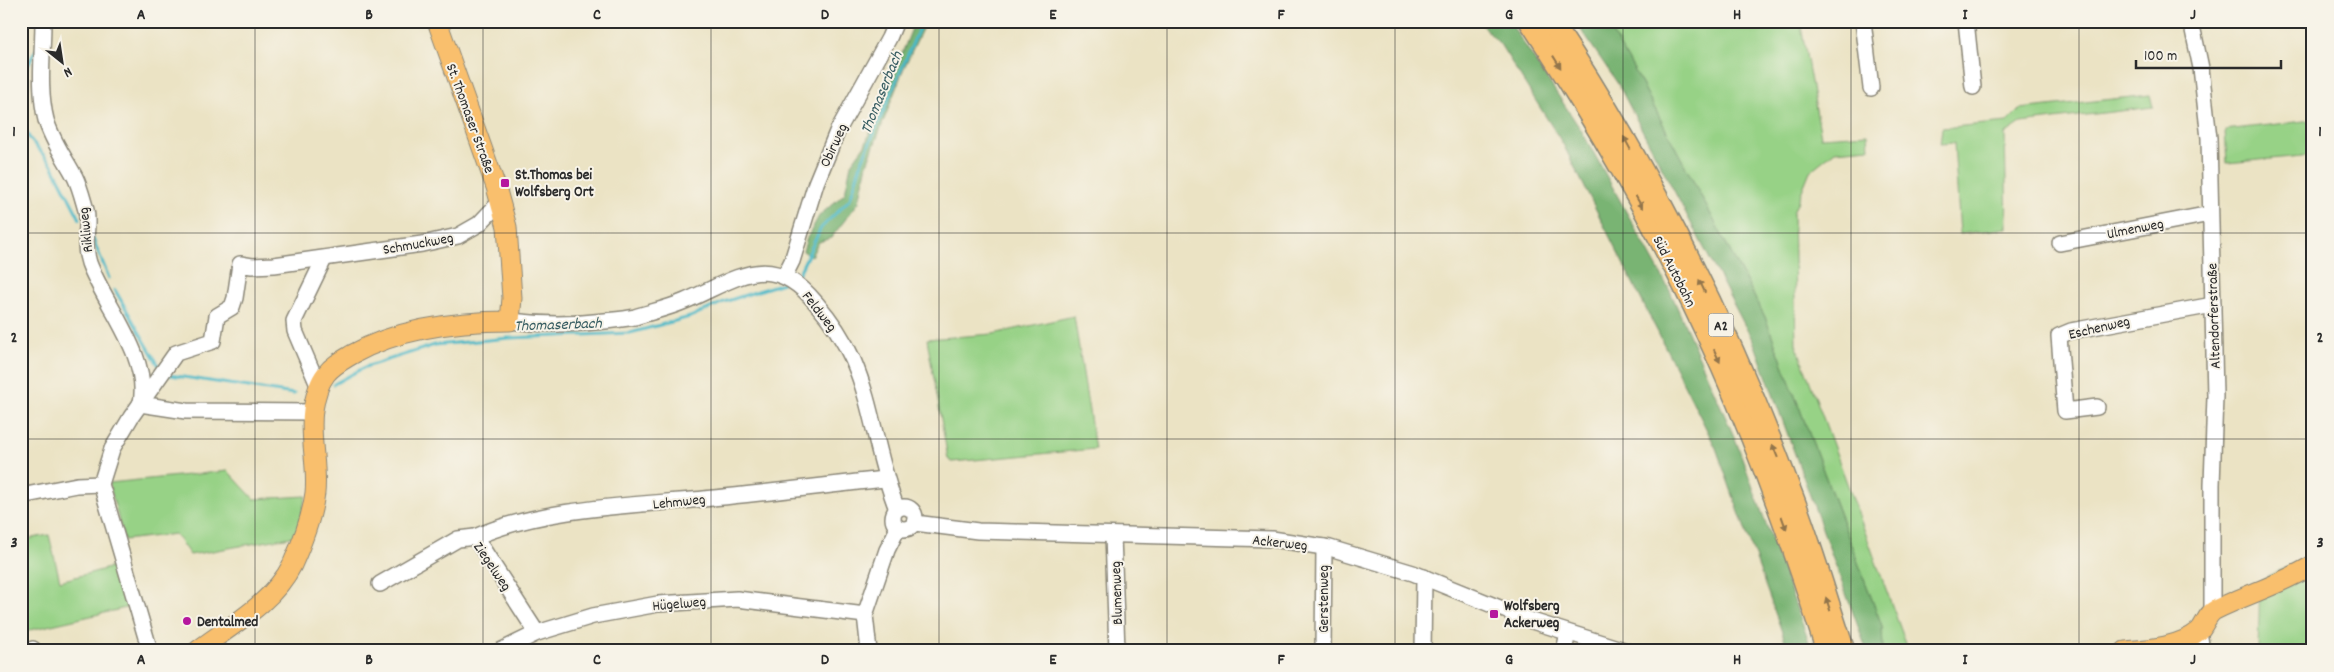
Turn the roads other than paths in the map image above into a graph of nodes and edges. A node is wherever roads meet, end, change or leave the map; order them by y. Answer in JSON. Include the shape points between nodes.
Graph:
{"nodes":[{"id":1,"x":43,"y":21,"type":"edge"},
{"id":2,"x":437,"y":21,"type":"edge"},
{"id":3,"x":896,"y":21,"type":"edge"},
{"id":4,"x":1530,"y":21,"type":"edge"},
{"id":5,"x":1551,"y":21,"type":"edge"},
{"id":6,"x":1863,"y":21,"type":"edge"},
{"id":7,"x":1966,"y":21,"type":"edge"},
{"id":8,"x":2191,"y":21,"type":"edge"},
{"id":9,"x":1973,"y":87,"type":"dead end"},
{"id":10,"x":1871,"y":88,"type":"dead end"},
{"id":11,"x":500,"y":202,"type":"junction"},
{"id":12,"x":2210,"y":214,"type":"junction"},
{"id":13,"x":2060,"y":243,"type":"dead end"},
{"id":14,"x":324,"y":259,"type":"junction"},
{"id":15,"x":785,"y":275,"type":"junction"},
{"id":16,"x":2213,"y":305,"type":"junction"},
{"id":17,"x":510,"y":322,"type":"junction"},
{"id":18,"x":318,"y":385,"type":"junction"},
{"id":19,"x":140,"y":404,"type":"junction"},
{"id":20,"x":2097,"y":407,"type":"dead end"},
{"id":21,"x":313,"y":412,"type":"junction"},
{"id":22,"x":886,"y":479,"type":"junction"},
{"id":23,"x":101,"y":484,"type":"junction"},
{"id":24,"x":21,"y":496,"type":"edge"},
{"id":25,"x":898,"y":509,"type":"junction"},
{"id":26,"x":914,"y":524,"type":"junction"},
{"id":27,"x":898,"y":528,"type":"junction"},
{"id":28,"x":1114,"y":535,"type":"junction"},
{"id":29,"x":475,"y":537,"type":"junction"},
{"id":30,"x":1324,"y":548,"type":"junction"},
{"id":31,"x":2313,"y":565,"type":"edge"},
{"id":32,"x":1424,"y":578,"type":"junction"},
{"id":33,"x":380,"y":584,"type":"dead end"},
{"id":34,"x":2212,"y":611,"type":"junction"},
{"id":35,"x":865,"y":615,"type":"junction"},
{"id":36,"x":2199,"y":631,"type":"junction"},
{"id":37,"x":537,"y":633,"type":"junction"},
{"id":38,"x":1568,"y":633,"type":"junction"},
{"id":39,"x":150,"y":651,"type":"edge"},
{"id":40,"x":197,"y":651,"type":"edge"},
{"id":41,"x":500,"y":651,"type":"edge"},
{"id":42,"x":869,"y":651,"type":"edge"},
{"id":43,"x":1117,"y":651,"type":"edge"},
{"id":44,"x":1323,"y":651,"type":"edge"},
{"id":45,"x":1423,"y":651,"type":"edge"},
{"id":46,"x":1564,"y":651,"type":"edge"},
{"id":47,"x":1628,"y":651,"type":"edge"},
{"id":48,"x":1827,"y":651,"type":"edge"},
{"id":49,"x":1844,"y":651,"type":"edge"},
{"id":50,"x":2125,"y":651,"type":"edge"},
{"id":51,"x":2202,"y":651,"type":"edge"}],
"edges":[{"from":1,"to":19,"type":"street","name":"Rikliweg","via":[[41,69],[46,119],[76,179],[86,213],[84,240],[89,262],[134,350],[142,379]]},
{"from":2,"to":11,"type":"main road","name":"St. Thomaser Straße"},
{"from":3,"to":15,"type":"street","name":"Obirweg","via":[[837,132]]},
{"from":4,"to":48,"type":"highway","name":"Süd Autobahn","number":"A2","one_way":true,"via":[[1606,142],[1673,264],[1723,368],[1776,499]]},
{"from":49,"to":5,"type":"highway","name":"Süd Autobahn","number":"A2","one_way":true,"via":[[1792,493],[1739,364],[1688,257],[1621,133]]},
{"from":6,"to":10,"type":"street"},
{"from":7,"to":9,"type":"street"},
{"from":8,"to":12,"type":"street","name":"Altendorferstraße","via":[[2201,68],[2209,138]]},
{"from":11,"to":14,"type":"street","name":"Schmuckweg","via":[[479,224],[458,236]]},
{"from":11,"to":17,"type":"main road","name":"St. Thomaser Straße","via":[[510,251]]},
{"from":12,"to":13,"type":"street","name":"Ulmenweg"},
{"from":12,"to":16,"type":"street","name":"Altendorferstraße"},
{"from":14,"to":18,"type":"street","via":[[294,321]]},
{"from":14,"to":19,"type":"street","name":"Schmuckweg","via":[[274,266],[240,264],[232,307],[217,316],[213,341],[176,353]]},
{"from":15,"to":17,"type":"street","via":[[758,272],[729,279],[684,301],[632,318],[565,326]]},
{"from":15,"to":22,"type":"street","name":"Feldweg","via":[[799,284],[824,312],[852,359],[868,405]]},
{"from":16,"to":20,"type":"street","name":"Eschenweg","via":[[2070,330],[2060,336],[2065,411]]},
{"from":16,"to":34,"type":"street","name":"Altendorferstraße"},
{"from":17,"to":18,"type":"main road","via":[[460,323],[396,335],[339,362]]},
{"from":18,"to":21,"type":"main road"},
{"from":19,"to":21,"type":"street","via":[[186,411]]},
{"from":19,"to":23,"type":"street","name":"Rikliweg","via":[[112,449]]},
{"from":21,"to":40,"type":"main road","via":[[315,492],[310,516],[291,566],[260,604]]},
{"from":22,"to":25,"type":"street","name":"Feldweg"},
{"from":22,"to":29,"type":"street","name":"Lehmweg","via":[[611,508],[543,518]]},
{"from":23,"to":24,"type":"street"},
{"from":23,"to":39,"type":"street"},
{"from":25,"to":26,"type":"street","via":[[905,506],[912,509],[916,516]]},
{"from":25,"to":27,"type":"street","via":[[893,519]]},
{"from":26,"to":27,"type":"street","via":[[907,529]]},
{"from":26,"to":28,"type":"street","name":"Ackerweg","via":[[978,531]]},
{"from":27,"to":35,"type":"street"},
{"from":28,"to":30,"type":"street","name":"Ackerweg","via":[[1272,539]]},
{"from":28,"to":43,"type":"street","name":"Blumenweg"},
{"from":29,"to":33,"type":"street","name":"Ziegelweg","via":[[458,539]]},
{"from":29,"to":37,"type":"street","name":"Ziegelweg"},
{"from":30,"to":32,"type":"street","name":"Ackerweg"},
{"from":30,"to":44,"type":"street","name":"Gerstenweg"},
{"from":31,"to":34,"type":"main road"},
{"from":32,"to":38,"type":"street","name":"Ackerweg"},
{"from":32,"to":45,"type":"street"},
{"from":34,"to":36,"type":"main road"},
{"from":35,"to":37,"type":"street","name":"Hügelweg","via":[[738,599],[648,605],[592,616]]},
{"from":35,"to":42,"type":"street"},
{"from":36,"to":50,"type":"main road","via":[[2179,642]]},
{"from":36,"to":51,"type":"street"},
{"from":37,"to":41,"type":"street","name":"Hügelweg"},
{"from":38,"to":46,"type":"street"},
{"from":38,"to":47,"type":"street","name":"Ackerweg"}]}
